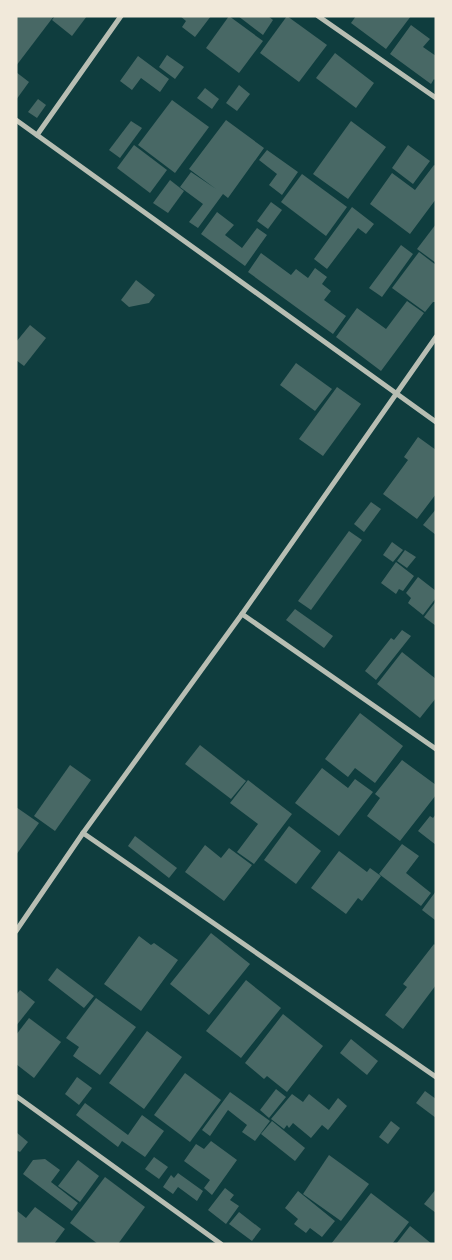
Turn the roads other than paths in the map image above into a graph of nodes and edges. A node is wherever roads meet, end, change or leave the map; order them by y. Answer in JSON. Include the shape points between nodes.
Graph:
{"nodes":[{"id":1,"x":121,"y":16,"type":"edge"},
{"id":2,"x":318,"y":16,"type":"edge"},
{"id":3,"x":436,"y":98,"type":"edge"},
{"id":4,"x":16,"y":120,"type":"edge"},
{"id":5,"x":37,"y":135,"type":"junction"},
{"id":6,"x":436,"y":337,"type":"edge"},
{"id":7,"x":396,"y":393,"type":"junction"},
{"id":8,"x":436,"y":422,"type":"edge"},
{"id":9,"x":242,"y":614,"type":"junction"},
{"id":10,"x":436,"y":749,"type":"edge"},
{"id":11,"x":83,"y":833,"type":"junction"},
{"id":12,"x":16,"y":931,"type":"edge"},
{"id":13,"x":436,"y":1077,"type":"edge"},
{"id":14,"x":16,"y":1096,"type":"edge"},
{"id":15,"x":221,"y":1244,"type":"edge"}],
"edges":[{"from":1,"to":5,"type":"street"},
{"from":2,"to":3,"type":"street"},
{"from":4,"to":5,"type":"street"},
{"from":5,"to":7,"type":"street"},
{"from":6,"to":7,"type":"street"},
{"from":7,"to":8,"type":"street"},
{"from":7,"to":9,"type":"street"},
{"from":9,"to":10,"type":"street"},
{"from":9,"to":11,"type":"street"},
{"from":11,"to":12,"type":"street"},
{"from":11,"to":13,"type":"street"},
{"from":14,"to":15,"type":"street"}]}
